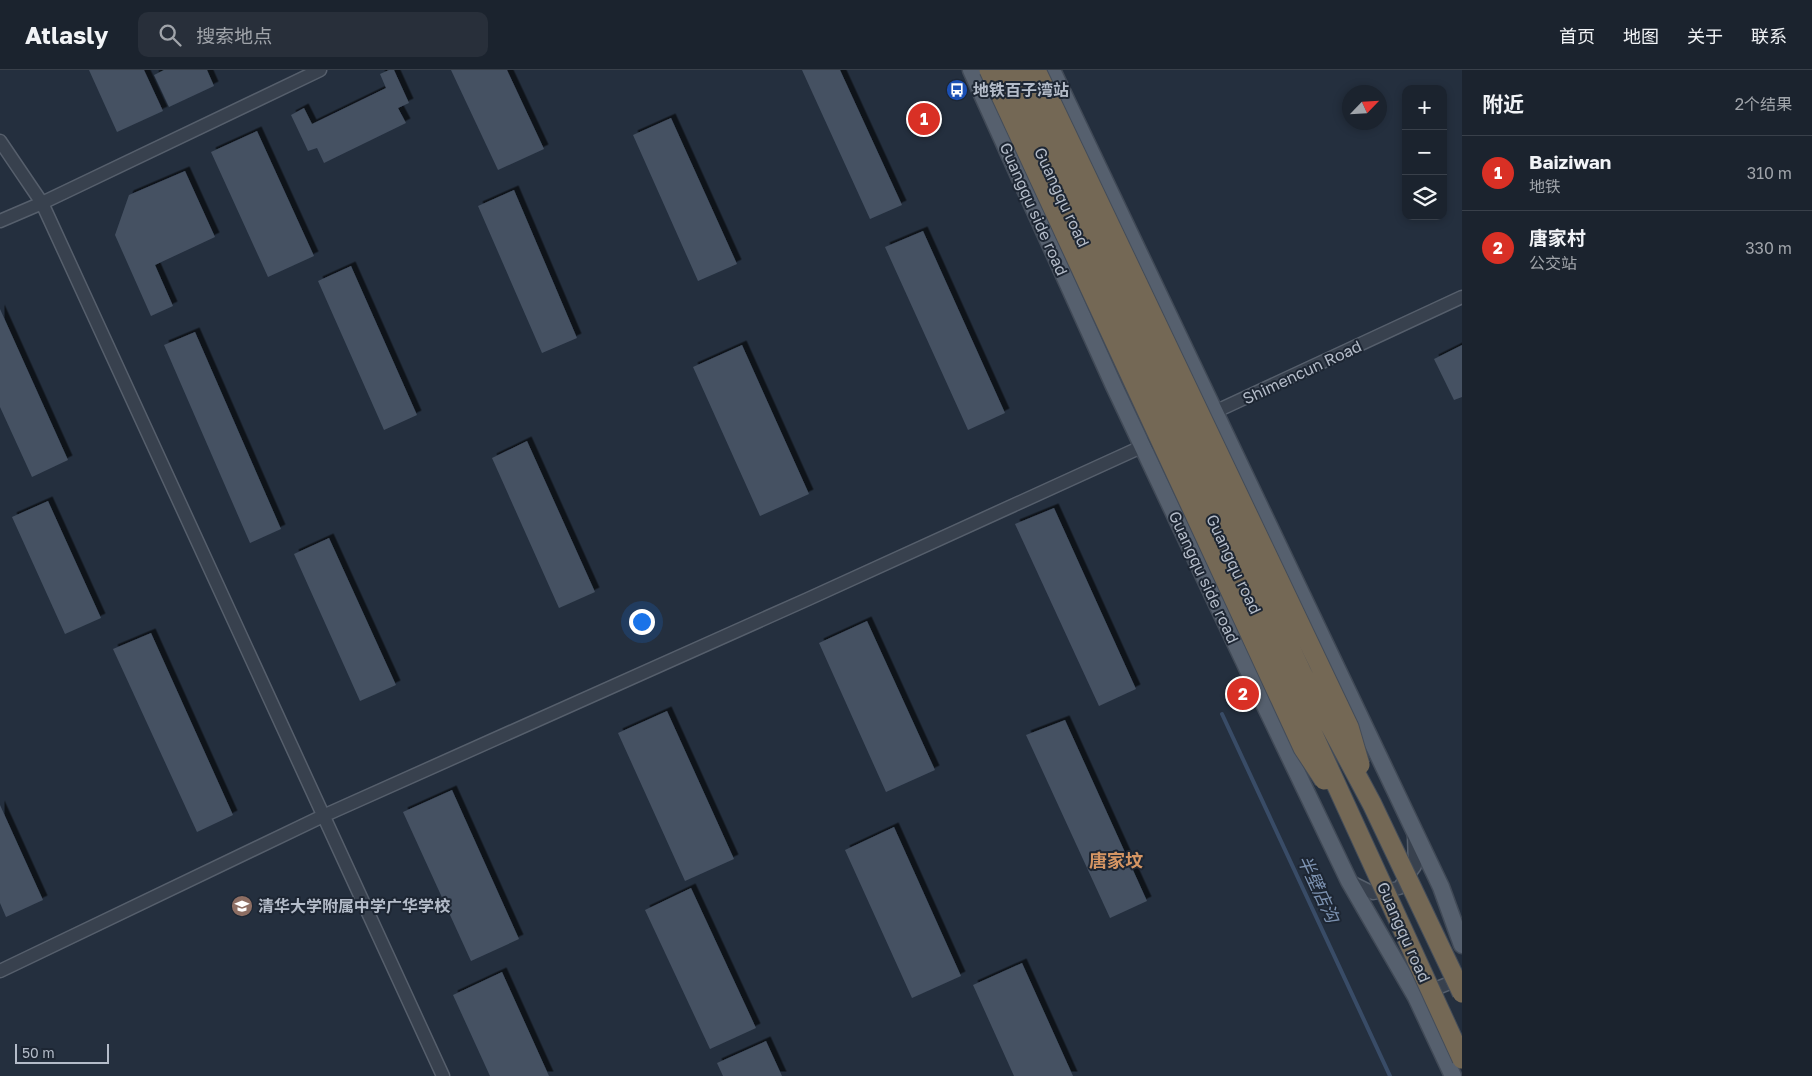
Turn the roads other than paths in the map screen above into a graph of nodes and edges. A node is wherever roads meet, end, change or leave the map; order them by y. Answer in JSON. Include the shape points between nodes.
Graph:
{"nodes":[{"id":1,"x":320,"y":70,"type":"edge"},
{"id":2,"x":971,"y":70,"type":"edge"},
{"id":3,"x":989,"y":70,"type":"edge"},
{"id":4,"x":1003,"y":70,"type":"edge"},
{"id":5,"x":1020,"y":70,"type":"edge"},
{"id":6,"x":1036,"y":70,"type":"edge"},
{"id":7,"x":1052,"y":70,"type":"edge"},
{"id":8,"x":0,"y":140,"type":"edge"},
{"id":9,"x":42,"y":203,"type":"junction"},
{"id":10,"x":0,"y":220,"type":"edge"},
{"id":11,"x":1160,"y":297,"type":"junction"},
{"id":12,"x":1462,"y":298,"type":"edge"},
{"id":13,"x":1087,"y":326,"type":"junction"},
{"id":14,"x":1215,"y":412,"type":"junction"},
{"id":15,"x":1143,"y":446,"type":"junction"},
{"id":16,"x":1269,"y":526,"type":"junction"},
{"id":17,"x":1197,"y":561,"type":"junction"},
{"id":18,"x":1372,"y":804,"type":"junction"},
{"id":19,"x":323,"y":816,"type":"junction"},
{"id":20,"x":1414,"y":831,"type":"junction"},
{"id":21,"x":1360,"y":836,"type":"junction"},
{"id":22,"x":1349,"y":881,"type":"junction"},
{"id":23,"x":1462,"y":945,"type":"edge"},
{"id":24,"x":0,"y":971,"type":"edge"},
{"id":25,"x":1462,"y":978,"type":"edge"},
{"id":26,"x":1462,"y":993,"type":"edge"},
{"id":27,"x":1416,"y":997,"type":"junction"},
{"id":28,"x":1462,"y":1048,"type":"edge"},
{"id":29,"x":1454,"y":1066,"type":"edge"},
{"id":30,"x":443,"y":1076,"type":"edge"}],
"edges":[{"from":1,"to":9,"type":"street"},
{"from":2,"to":13,"type":"main road","name":"Guangqu side road"},
{"from":3,"to":21,"type":"highway","bridge":true,"via":[[1303,748]]},
{"from":4,"to":21,"type":"highway","name":"Guangqu road","bridge":true},
{"from":5,"to":18,"type":"highway","name":"Guangqu road","bridge":true,"via":[[1302,673]]},
{"from":6,"to":18,"type":"highway","bridge":true,"via":[[1349,727]]},
{"from":7,"to":11,"type":"main road"},
{"from":8,"to":9,"type":"street"},
{"from":9,"to":10,"type":"street"},
{"from":9,"to":19,"type":"street"},
{"from":11,"to":13,"type":"street","via":[[1146,321],[1119,336],[1102,335]]},
{"from":11,"to":14,"type":"main road"},
{"from":12,"to":14,"type":"street","name":"Shimencun Road"},
{"from":13,"to":15,"type":"main road","name":"Guangqu side road"},
{"from":14,"to":15,"type":"street","name":"Shimencun Road"},
{"from":14,"to":16,"type":"main road"},
{"from":15,"to":17,"type":"main road","name":"Guangqu side road"},
{"from":15,"to":19,"type":"street","name":"Shimencun Road"},
{"from":16,"to":17,"type":"street","via":[[1220,516],[1207,528]]},
{"from":16,"to":20,"type":"main road"},
{"from":17,"to":22,"type":"main road","name":"Guangqu side road"},
{"from":18,"to":26,"type":"highway","name":"Guangqu road","bridge":true},
{"from":19,"to":24,"type":"street","name":"Shimencun Road"},
{"from":19,"to":30,"type":"street"},
{"from":20,"to":22,"type":"street","via":[[1415,866],[1399,888],[1373,893]]},
{"from":20,"to":23,"type":"main road","via":[[1441,887]]},
{"from":21,"to":29,"type":"highway","name":"Guangqu road","bridge":true},
{"from":22,"to":27,"type":"main road","name":"Guangqu side road"},
{"from":25,"to":27,"type":"street"},
{"from":27,"to":29,"type":"main road","name":"Guangqu side road"},
{"from":28,"to":29,"type":"street"}]}
